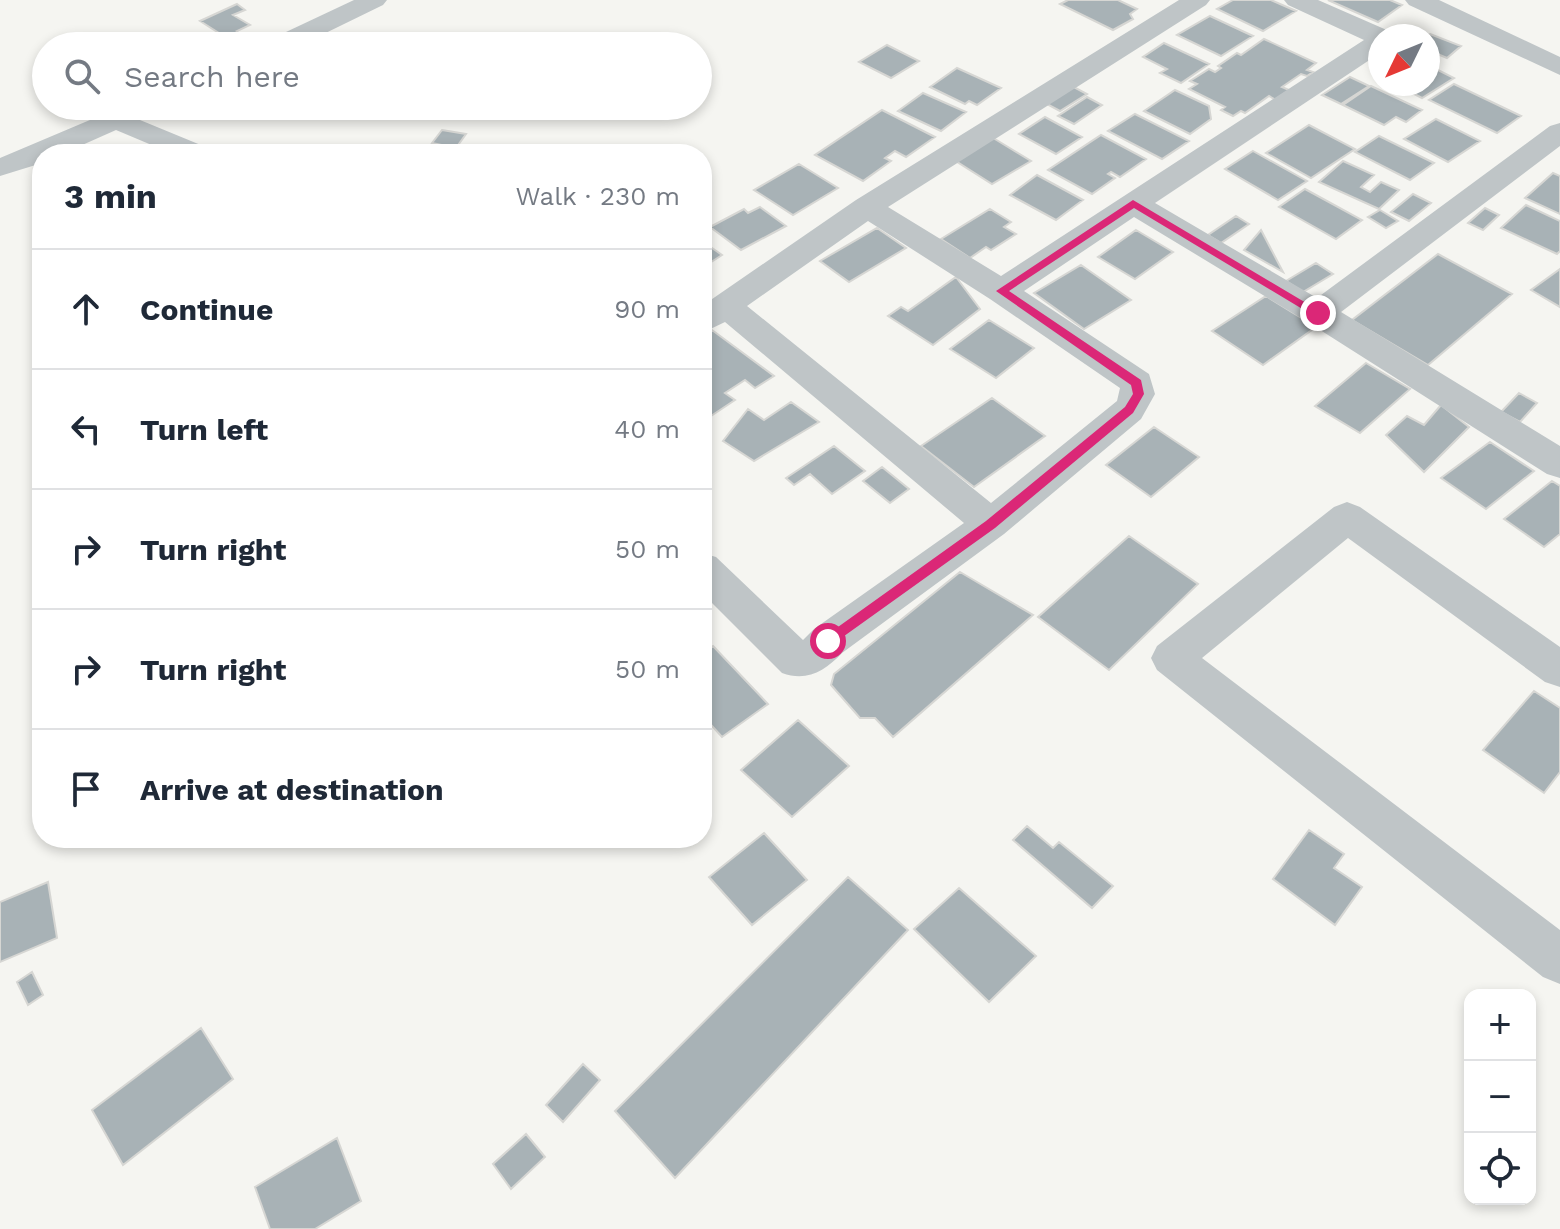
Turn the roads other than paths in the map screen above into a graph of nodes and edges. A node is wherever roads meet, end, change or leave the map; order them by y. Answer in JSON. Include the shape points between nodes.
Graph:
{"nodes":[{"id":1,"x":374,"y":0,"type":"edge"},
{"id":2,"x":1197,"y":0,"type":"edge"},
{"id":3,"x":1297,"y":0,"type":"edge"},
{"id":4,"x":1398,"y":24,"type":"edge"},
{"id":5,"x":307,"y":32,"type":"edge"},
{"id":6,"x":1440,"y":35,"type":"edge"},
{"id":7,"x":1368,"y":47,"type":"edge"},
{"id":8,"x":1560,"y":67,"type":"edge"},
{"id":9,"x":116,"y":120,"type":"joint"},
{"id":10,"x":1560,"y":132,"type":"edge"},
{"id":11,"x":61,"y":144,"type":"edge"},
{"id":12,"x":174,"y":144,"type":"edge"},
{"id":13,"x":32,"y":156,"type":"edge"},
{"id":14,"x":0,"y":167,"type":"edge"},
{"id":15,"x":1133,"y":203,"type":"junction"},
{"id":16,"x":867,"y":207,"type":"junction"},
{"id":17,"x":1001,"y":291,"type":"junction"},
{"id":18,"x":1318,"y":313,"type":"junction"},
{"id":19,"x":714,"y":314,"type":"edge"},
{"id":20,"x":1559,"y":461,"type":"edge"},
{"id":21,"x":991,"y":524,"type":"junction"},
{"id":22,"x":712,"y":578,"type":"edge"},
{"id":23,"x":1560,"y":670,"type":"edge"},
{"id":24,"x":1560,"y":960,"type":"edge"}],
"edges":[{"from":1,"to":5,"type":"street"},
{"from":2,"to":16,"type":"street"},
{"from":3,"to":4,"type":"street"},
{"from":6,"to":8,"type":"street"},
{"from":7,"to":15,"type":"street"},
{"from":9,"to":11,"type":"street"},
{"from":9,"to":12,"type":"street"},
{"from":10,"to":18,"type":"street"},
{"from":13,"to":14,"type":"street"},
{"from":15,"to":17,"type":"street"},
{"from":15,"to":18,"type":"street"},
{"from":16,"to":17,"type":"street"},
{"from":16,"to":19,"type":"street"},
{"from":17,"to":21,"type":"street","via":[[1137,383],[1138,394],[1129,410]]},
{"from":18,"to":20,"type":"street"},
{"from":19,"to":21,"type":"street"},
{"from":21,"to":22,"type":"street","via":[[813,657],[797,661]]},
{"from":23,"to":24,"type":"street","via":[[1347,517],[1172,658]]}]}
